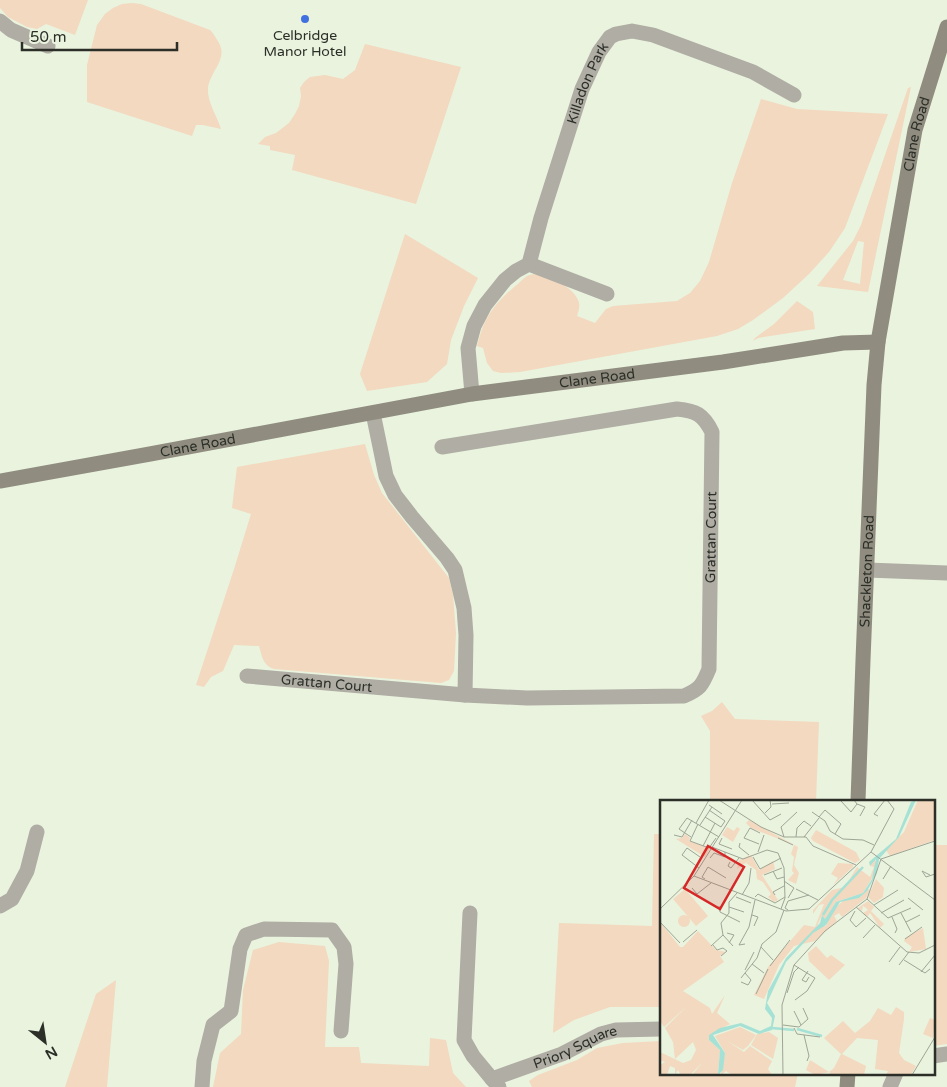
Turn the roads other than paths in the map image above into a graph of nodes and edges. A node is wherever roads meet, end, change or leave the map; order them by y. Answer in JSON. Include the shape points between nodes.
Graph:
{"nodes":[{"id":1,"x":0,"y":21,"type":"edge"},
{"id":2,"x":947,"y":27,"type":"edge"},
{"id":3,"x":48,"y":46,"type":"dead end"},
{"id":4,"x":794,"y":95,"type":"dead end"},
{"id":5,"x":529,"y":264,"type":"junction"},
{"id":6,"x":607,"y":294,"type":"dead end"},
{"id":7,"x":878,"y":342,"type":"junction"},
{"id":8,"x":472,"y":394,"type":"junction"},
{"id":9,"x":373,"y":413,"type":"junction"},
{"id":10,"x":442,"y":447,"type":"dead end"},
{"id":11,"x":0,"y":481,"type":"edge"},
{"id":12,"x":867,"y":570,"type":"junction"},
{"id":13,"x":947,"y":572,"type":"edge"},
{"id":14,"x":247,"y":676,"type":"dead end"},
{"id":15,"x":465,"y":695,"type":"junction"},
{"id":16,"x":858,"y":800,"type":"edge"},
{"id":17,"x":37,"y":832,"type":"dead end"},
{"id":18,"x":0,"y":906,"type":"edge"},
{"id":19,"x":470,"y":913,"type":"dead end"},
{"id":20,"x":660,"y":1029,"type":"edge"},
{"id":21,"x":341,"y":1031,"type":"dead end"},
{"id":22,"x":947,"y":1054,"type":"edge"},
{"id":23,"x":934,"y":1056,"type":"edge"},
{"id":24,"x":848,"y":1074,"type":"edge"},
{"id":25,"x":896,"y":1074,"type":"edge"},
{"id":26,"x":496,"y":1083,"type":"edge"},
{"id":27,"x":202,"y":1087,"type":"edge"},
{"id":28,"x":847,"y":1087,"type":"edge"},
{"id":29,"x":890,"y":1087,"type":"edge"}],
"edges":[{"from":1,"to":3,"type":"street","via":[[11,30]]},
{"from":2,"to":7,"type":"main road","name":"Clane Road","via":[[915,130]]},
{"from":4,"to":5,"type":"street","name":"Killadon Park","via":[[753,72],[653,35],[632,32],[610,36],[598,52],[582,89]]},
{"from":5,"to":6,"type":"street"},
{"from":5,"to":8,"type":"street","via":[[505,280],[477,320],[468,348]]},
{"from":7,"to":8,"type":"main road","name":"Clane Road","via":[[843,343]]},
{"from":7,"to":12,"type":"main road","name":"Shackleton Road"},
{"from":8,"to":9,"type":"main road","name":"Clane Road"},
{"from":9,"to":11,"type":"main road","name":"Clane Road"},
{"from":9,"to":15,"type":"street","via":[[386,476],[395,495],[455,570],[464,608]]},
{"from":10,"to":15,"type":"street","name":"Grattan Court","via":[[677,409],[700,414],[712,432],[708,669],[698,690],[684,696],[538,698]]},
{"from":12,"to":13,"type":"street"},
{"from":12,"to":16,"type":"main road","name":"Shackleton Road"},
{"from":14,"to":15,"type":"street","name":"Grattan Court"},
{"from":17,"to":18,"type":"street","via":[[27,871],[12,899]]},
{"from":19,"to":26,"type":"street","name":"Priory Square","via":[[464,1040]]},
{"from":20,"to":26,"type":"street","name":"Priory Square","via":[[616,1030],[601,1034]]},
{"from":21,"to":27,"type":"street","via":[[346,964],[344,947],[332,930],[264,929],[246,935],[240,949],[231,1011],[213,1025],[204,1061]]},
{"from":22,"to":23,"type":"street"},
{"from":24,"to":28,"type":"main road"},
{"from":25,"to":29,"type":"street"}]}
